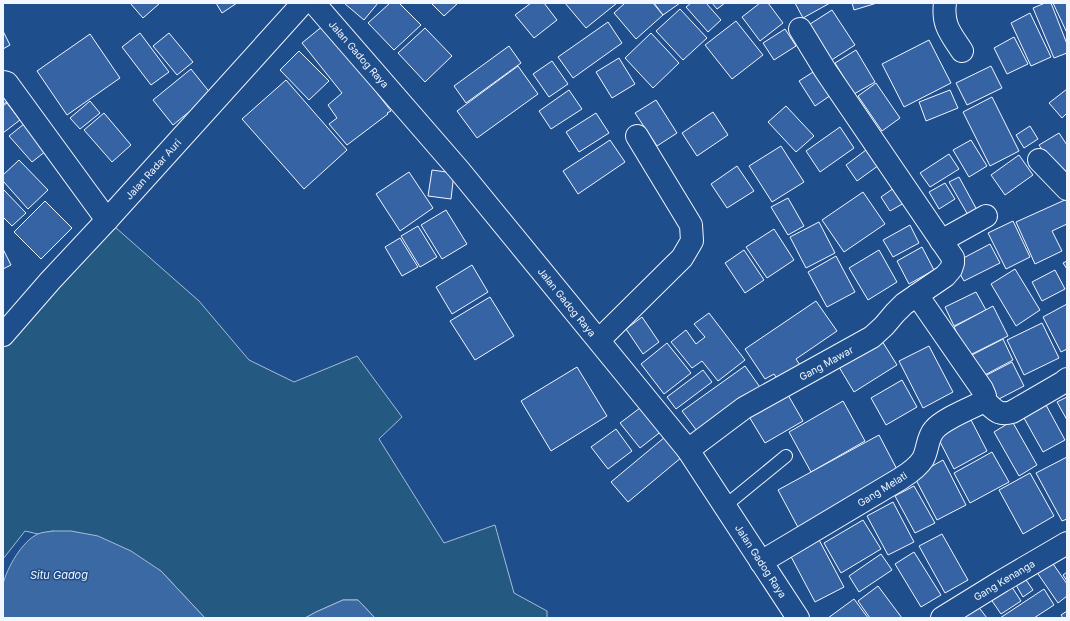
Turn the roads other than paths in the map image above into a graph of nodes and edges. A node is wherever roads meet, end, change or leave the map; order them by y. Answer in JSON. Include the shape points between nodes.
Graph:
{"nodes":[{"id":1,"x":303,"y":3,"type":"edge"},
{"id":2,"x":314,"y":3,"type":"edge"},
{"id":3,"x":945,"y":3,"type":"edge"},
{"id":4,"x":800,"y":29,"type":"dead end"},
{"id":5,"x":962,"y":51,"type":"dead end"},
{"id":6,"x":3,"y":82,"type":"edge"},
{"id":7,"x":637,"y":136,"type":"dead end"},
{"id":8,"x":1039,"y":160,"type":"dead end"},
{"id":9,"x":1067,"y":189,"type":"edge"},
{"id":10,"x":986,"y":216,"type":"dead end"},
{"id":11,"x":107,"y":220,"type":"junction"},
{"id":12,"x":942,"y":241,"type":"junction"},
{"id":13,"x":917,"y":295,"type":"junction"},
{"id":14,"x":3,"y":335,"type":"edge"},
{"id":15,"x":599,"y":340,"type":"junction"},
{"id":16,"x":1067,"y":379,"type":"edge"},
{"id":17,"x":984,"y":401,"type":"junction"},
{"id":18,"x":688,"y":450,"type":"junction"},
{"id":19,"x":786,"y":456,"type":"dead end"},
{"id":20,"x":725,"y":506,"type":"junction"},
{"id":21,"x":1067,"y":543,"type":"edge"},
{"id":22,"x":761,"y":562,"type":"junction"},
{"id":23,"x":798,"y":618,"type":"edge"},
{"id":24,"x":942,"y":618,"type":"edge"}],
"edges":[{"from":1,"to":11,"type":"street","name":"Jalan Radar Auri"},
{"from":2,"to":15,"type":"street","name":"Jalan Gadog Raya","via":[[459,170]]},
{"from":3,"to":5,"type":"street","via":[[948,29]]},
{"from":4,"to":12,"type":"street"},
{"from":6,"to":11,"type":"street","via":[[7,83]]},
{"from":7,"to":15,"type":"street","via":[[691,225],[692,241],[682,258]]},
{"from":8,"to":9,"type":"street"},
{"from":10,"to":12,"type":"street"},
{"from":11,"to":14,"type":"street","name":"Jalan Radar Auri"},
{"from":12,"to":13,"type":"street","name":"Gang Mawar","via":[[953,258],[951,269],[946,276]]},
{"from":13,"to":17,"type":"street","via":[[982,389]]},
{"from":13,"to":18,"type":"street","name":"Gang Mawar","via":[[904,304],[872,337],[744,408]]},
{"from":15,"to":18,"type":"street","name":"Jalan Gadog Raya"},
{"from":16,"to":17,"type":"street","via":[[1012,412],[998,412]]},
{"from":17,"to":22,"type":"street","name":"Gang Melati","via":[[943,422],[934,430],[929,437],[923,459],[914,469]]},
{"from":18,"to":20,"type":"street","name":"Jalan Gadog Raya"},
{"from":19,"to":20,"type":"lane"},
{"from":20,"to":22,"type":"street","name":"Jalan Gadog Raya"},
{"from":21,"to":24,"type":"street","name":"Gang Kenanga"},
{"from":22,"to":23,"type":"street","name":"Jalan Gadog Raya"}]}
